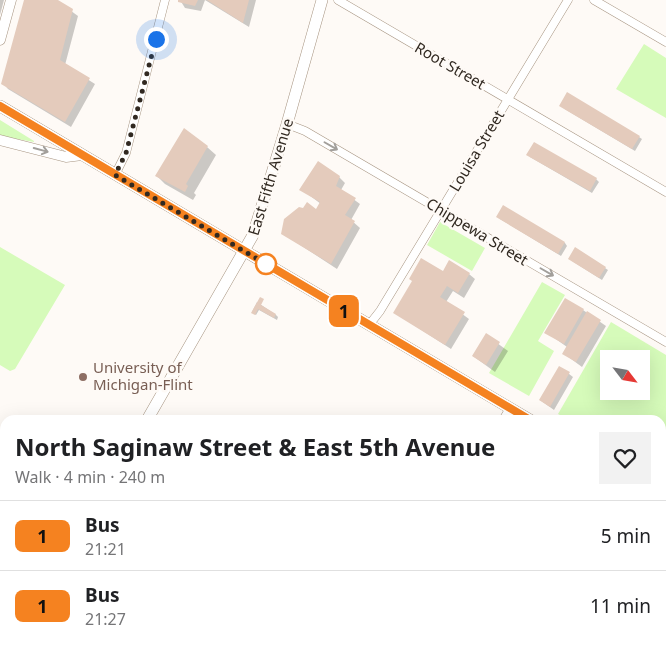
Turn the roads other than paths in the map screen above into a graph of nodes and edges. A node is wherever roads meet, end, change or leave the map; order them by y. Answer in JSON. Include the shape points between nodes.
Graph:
{"nodes":[{"id":1,"x":11,"y":0,"type":"edge"},
{"id":2,"x":165,"y":0,"type":"edge"},
{"id":3,"x":322,"y":0,"type":"edge"},
{"id":4,"x":338,"y":0,"type":"edge"},
{"id":5,"x":568,"y":0,"type":"edge"},
{"id":6,"x":594,"y":0,"type":"edge"},
{"id":7,"x":0,"y":40,"type":"edge"},
{"id":8,"x":666,"y":42,"type":"edge"},
{"id":9,"x":509,"y":99,"type":"junction"},
{"id":10,"x":0,"y":106,"type":"edge"},
{"id":11,"x":288,"y":124,"type":"junction"},
{"id":12,"x":0,"y":140,"type":"edge"},
{"id":13,"x":82,"y":155,"type":"junction"},
{"id":14,"x":115,"y":175,"type":"junction"},
{"id":15,"x":666,"y":192,"type":"edge"},
{"id":16,"x":442,"y":210,"type":"junction"},
{"id":17,"x":245,"y":252,"type":"junction"},
{"id":18,"x":369,"y":326,"type":"junction"},
{"id":19,"x":666,"y":342,"type":"edge"},
{"id":20,"x":510,"y":408,"type":"junction"},
{"id":21,"x":150,"y":415,"type":"edge"},
{"id":22,"x":506,"y":415,"type":"edge"},
{"id":23,"x":518,"y":415,"type":"edge"}],
"edges":[{"from":1,"to":7,"type":"street"},
{"from":2,"to":14,"type":"street","via":[[126,153]]},
{"from":3,"to":11,"type":"main road","name":"East Fifth Avenue"},
{"from":4,"to":9,"type":"street","name":"Root Street"},
{"from":5,"to":9,"type":"street","name":"Louisa Street"},
{"from":6,"to":8,"type":"street"},
{"from":9,"to":15,"type":"street","name":"Root Street"},
{"from":9,"to":16,"type":"street","name":"Louisa Street"},
{"from":10,"to":13,"type":"main road"},
{"from":11,"to":16,"type":"street","name":"Chippewa Street","one_way":true},
{"from":11,"to":17,"type":"main road","name":"East Fifth Avenue"},
{"from":12,"to":13,"type":"street","one_way":true,"via":[[66,157]]},
{"from":13,"to":14,"type":"main road"},
{"from":14,"to":17,"type":"main road"},
{"from":16,"to":18,"type":"street","name":"Louisa Street"},
{"from":16,"to":19,"type":"street","name":"Chippewa Street","one_way":true},
{"from":17,"to":18,"type":"main road"},
{"from":17,"to":21,"type":"main road","name":"East Fifth Avenue"},
{"from":18,"to":20,"type":"main road"},
{"from":20,"to":22,"type":"street"},
{"from":20,"to":23,"type":"main road"}]}
